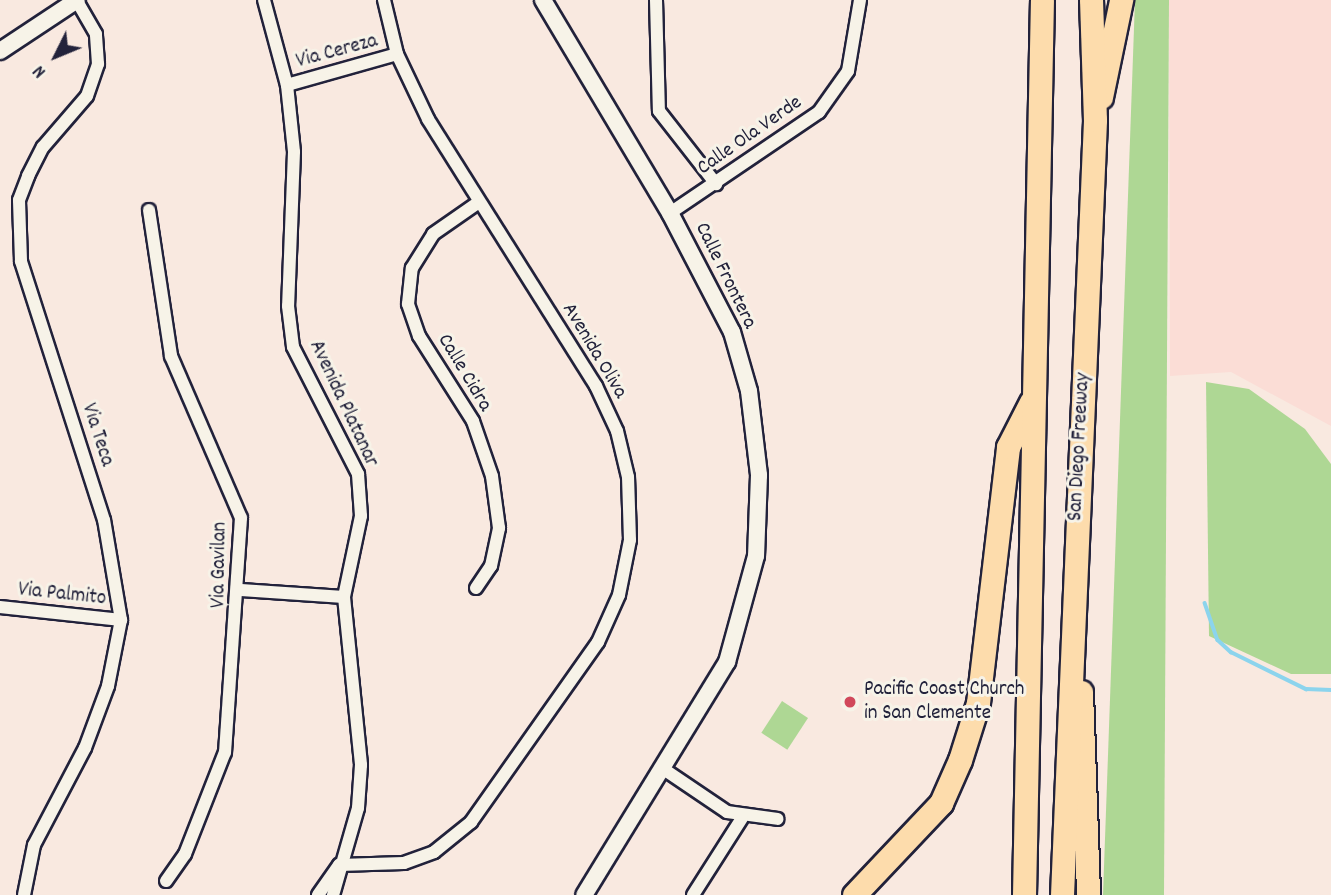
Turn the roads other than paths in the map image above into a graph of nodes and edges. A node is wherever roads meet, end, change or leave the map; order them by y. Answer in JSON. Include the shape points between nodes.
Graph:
{"nodes":[{"id":1,"x":76,"y":0,"type":"edge"},
{"id":2,"x":264,"y":0,"type":"edge"},
{"id":3,"x":384,"y":0,"type":"edge"},
{"id":4,"x":543,"y":0,"type":"edge"},
{"id":5,"x":656,"y":0,"type":"edge"},
{"id":6,"x":860,"y":0,"type":"edge"},
{"id":7,"x":1042,"y":0,"type":"edge"},
{"id":8,"x":1091,"y":0,"type":"edge"},
{"id":9,"x":1121,"y":0,"type":"edge"},
{"id":10,"x":0,"y":51,"type":"edge"},
{"id":11,"x":397,"y":54,"type":"junction"},
{"id":12,"x":287,"y":85,"type":"junction"},
{"id":13,"x":1095,"y":120,"type":"junction"},
{"id":14,"x":716,"y":184,"type":"junction"},
{"id":15,"x":479,"y":202,"type":"junction"},
{"id":16,"x":149,"y":210,"type":"dead end"},
{"id":17,"x":670,"y":213,"type":"junction"},
{"id":18,"x":1034,"y":396,"type":"junction"},
{"id":19,"x":476,"y":588,"type":"dead end"},
{"id":20,"x":241,"y":590,"type":"junction"},
{"id":21,"x":344,"y":597,"type":"junction"},
{"id":22,"x":1073,"y":597,"type":"junction"},
{"id":23,"x":0,"y":607,"type":"edge"},
{"id":24,"x":121,"y":621,"type":"junction"},
{"id":25,"x":665,"y":770,"type":"junction"},
{"id":26,"x":742,"y":818,"type":"junction"},
{"id":27,"x":778,"y":820,"type":"dead end"},
{"id":28,"x":339,"y":865,"type":"junction"},
{"id":29,"x":166,"y":881,"type":"dead end"},
{"id":30,"x":23,"y":895,"type":"edge"},
{"id":31,"x":318,"y":895,"type":"edge"},
{"id":32,"x":333,"y":895,"type":"edge"},
{"id":33,"x":584,"y":895,"type":"edge"},
{"id":34,"x":693,"y":895,"type":"edge"},
{"id":35,"x":854,"y":895,"type":"edge"},
{"id":36,"x":1024,"y":895,"type":"edge"},
{"id":37,"x":1062,"y":895,"type":"edge"},
{"id":38,"x":1088,"y":895,"type":"edge"}],
"edges":[{"from":1,"to":10,"type":"street"},
{"from":1,"to":24,"type":"street","name":"Via Teca","via":[[96,34],[98,64],[87,96],[43,147],[28,176],[19,200],[21,261],[104,520]]},
{"from":2,"to":12,"type":"street","name":"Avenida Platanar"},
{"from":3,"to":11,"type":"street","name":"Avenida Oliva"},
{"from":4,"to":17,"type":"street","name":"Calle Frontera"},
{"from":5,"to":14,"type":"street","via":[[659,111]]},
{"from":6,"to":14,"type":"street","name":"Calle Ola Verde","via":[[856,46],[836,93],[804,127]]},
{"from":7,"to":18,"type":"highway"},
{"from":8,"to":13,"type":"highway","name":"San Diego Freeway"},
{"from":9,"to":13,"type":"highway"},
{"from":11,"to":12,"type":"street","name":"Via Cereza"},
{"from":11,"to":15,"type":"street","name":"Avenida Oliva","via":[[428,119]]},
{"from":12,"to":21,"type":"street","name":"Avenida Platanar","via":[[297,190],[288,306],[293,347],[358,474],[361,516]]},
{"from":13,"to":22,"type":"highway","name":"San Diego Freeway"},
{"from":14,"to":17,"type":"street","name":"Calle Ola Verde"},
{"from":15,"to":19,"type":"street","name":"Calle Cidra","via":[[433,233],[412,268],[408,304],[419,336],[473,421],[492,476],[499,528],[491,566]]},
{"from":15,"to":28,"type":"street","name":"Avenida Oliva","via":[[596,386],[617,431],[628,477],[630,540],[619,595],[598,642],[471,822],[434,852],[404,863]]},
{"from":16,"to":20,"type":"street","name":"Via Gavilan","via":[[171,356],[241,518]]},
{"from":17,"to":25,"type":"street","name":"Calle Frontera","via":[[732,332],[749,391],[759,475],[757,556],[745,609],[708,701]]},
{"from":18,"to":35,"type":"highway","via":[[1008,447],[978,703],[960,760],[941,803]]},
{"from":18,"to":36,"type":"highway"},
{"from":20,"to":21,"type":"street"},
{"from":20,"to":29,"type":"street","name":"Via Gavilan","via":[[225,752],[185,855]]},
{"from":21,"to":28,"type":"street","name":"Avenida Platanar","via":[[361,765],[358,808]]},
{"from":22,"to":37,"type":"highway","name":"San Diego Freeway"},
{"from":22,"to":38,"type":"highway"},
{"from":23,"to":24,"type":"street","name":"Via Palmito"},
{"from":24,"to":30,"type":"street","name":"Via Teca","via":[[108,686],[85,748],[34,845]]},
{"from":25,"to":26,"type":"street"},
{"from":25,"to":33,"type":"street","name":"Calle Frontera"},
{"from":26,"to":27,"type":"street"},
{"from":26,"to":34,"type":"street"},
{"from":28,"to":31,"type":"street","name":"Avenida Platanar"},
{"from":28,"to":32,"type":"street","name":"Avenida Platanar"}]}
